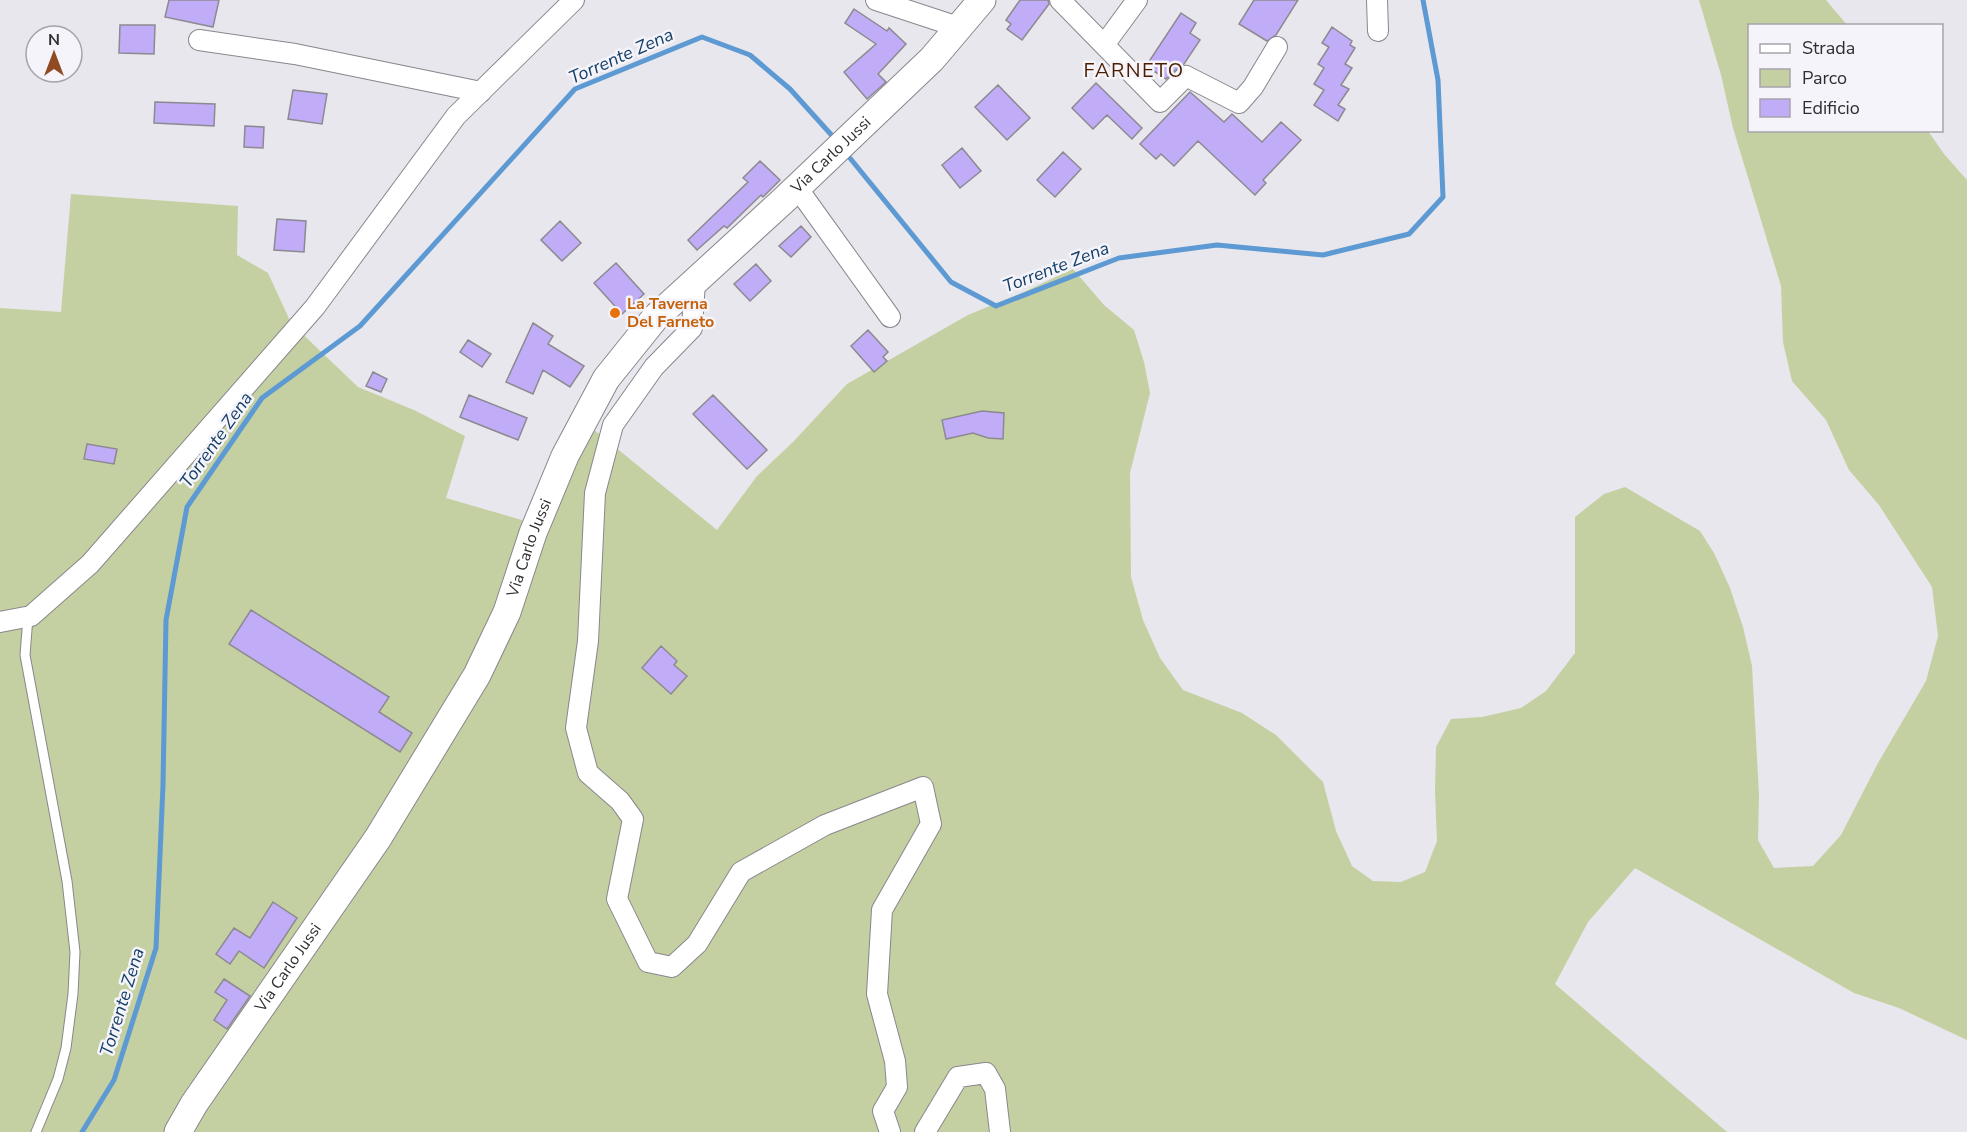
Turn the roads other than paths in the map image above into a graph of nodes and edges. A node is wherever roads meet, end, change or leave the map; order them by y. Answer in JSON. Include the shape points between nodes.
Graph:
{"nodes":[{"id":1,"x":573,"y":0,"type":"edge"},
{"id":2,"x":876,"y":0,"type":"edge"},
{"id":3,"x":982,"y":0,"type":"edge"},
{"id":4,"x":1060,"y":0,"type":"edge"},
{"id":5,"x":1137,"y":0,"type":"edge"},
{"id":6,"x":1377,"y":0,"type":"edge"},
{"id":7,"x":958,"y":27,"type":"junction"},
{"id":8,"x":1378,"y":31,"type":"dead end"},
{"id":9,"x":199,"y":40,"type":"dead end"},
{"id":10,"x":1104,"y":45,"type":"junction"},
{"id":11,"x":1277,"y":47,"type":"dead end"},
{"id":12,"x":481,"y":92,"type":"junction"},
{"id":13,"x":808,"y":184,"type":"junction"},
{"id":14,"x":695,"y":281,"type":"junction"},
{"id":15,"x":890,"y":317,"type":"dead end"},
{"id":16,"x":28,"y":617,"type":"junction"},
{"id":17,"x":0,"y":622,"type":"edge"},
{"id":18,"x":36,"y":1132,"type":"edge"},
{"id":19,"x":178,"y":1132,"type":"edge"},
{"id":20,"x":890,"y":1132,"type":"edge"},
{"id":21,"x":925,"y":1132,"type":"edge"},
{"id":22,"x":1000,"y":1132,"type":"edge"}],
"edges":[{"from":1,"to":12,"type":"street"},
{"from":2,"to":7,"type":"street"},
{"from":3,"to":7,"type":"street","name":"Via Carlo Jussi"},
{"from":4,"to":10,"type":"street"},
{"from":5,"to":10,"type":"street"},
{"from":6,"to":8,"type":"street"},
{"from":7,"to":13,"type":"street","name":"Via Carlo Jussi","via":[[932,59],[871,116]]},
{"from":9,"to":12,"type":"street","via":[[295,54]]},
{"from":10,"to":11,"type":"street","via":[[1160,102],[1186,76],[1239,103]]},
{"from":12,"to":16,"type":"street","via":[[456,116],[315,306],[90,564]]},
{"from":13,"to":14,"type":"street","name":"Via Carlo Jussi"},
{"from":13,"to":15,"type":"street"},
{"from":14,"to":19,"type":"street","name":"Via Carlo Jussi","via":[[655,318],[606,379],[565,456],[533,533],[507,612],[477,675],[378,838]]},
{"from":14,"to":20,"type":"street","via":[[692,328],[654,367],[613,424],[595,493],[588,641],[576,729],[588,773],[620,801],[633,819],[617,899],[648,962],[672,968],[697,944],[741,872],[825,825],[923,787],[932,824],[882,910],[877,994],[895,1060],[897,1088],[883,1111]]},
{"from":16,"to":17,"type":"street"},
{"from":16,"to":18,"type":"lane","via":[[26,655],[67,881],[75,952],[66,1048]]},
{"from":21,"to":22,"type":"street","via":[[958,1077],[986,1073],[995,1089]]}]}
